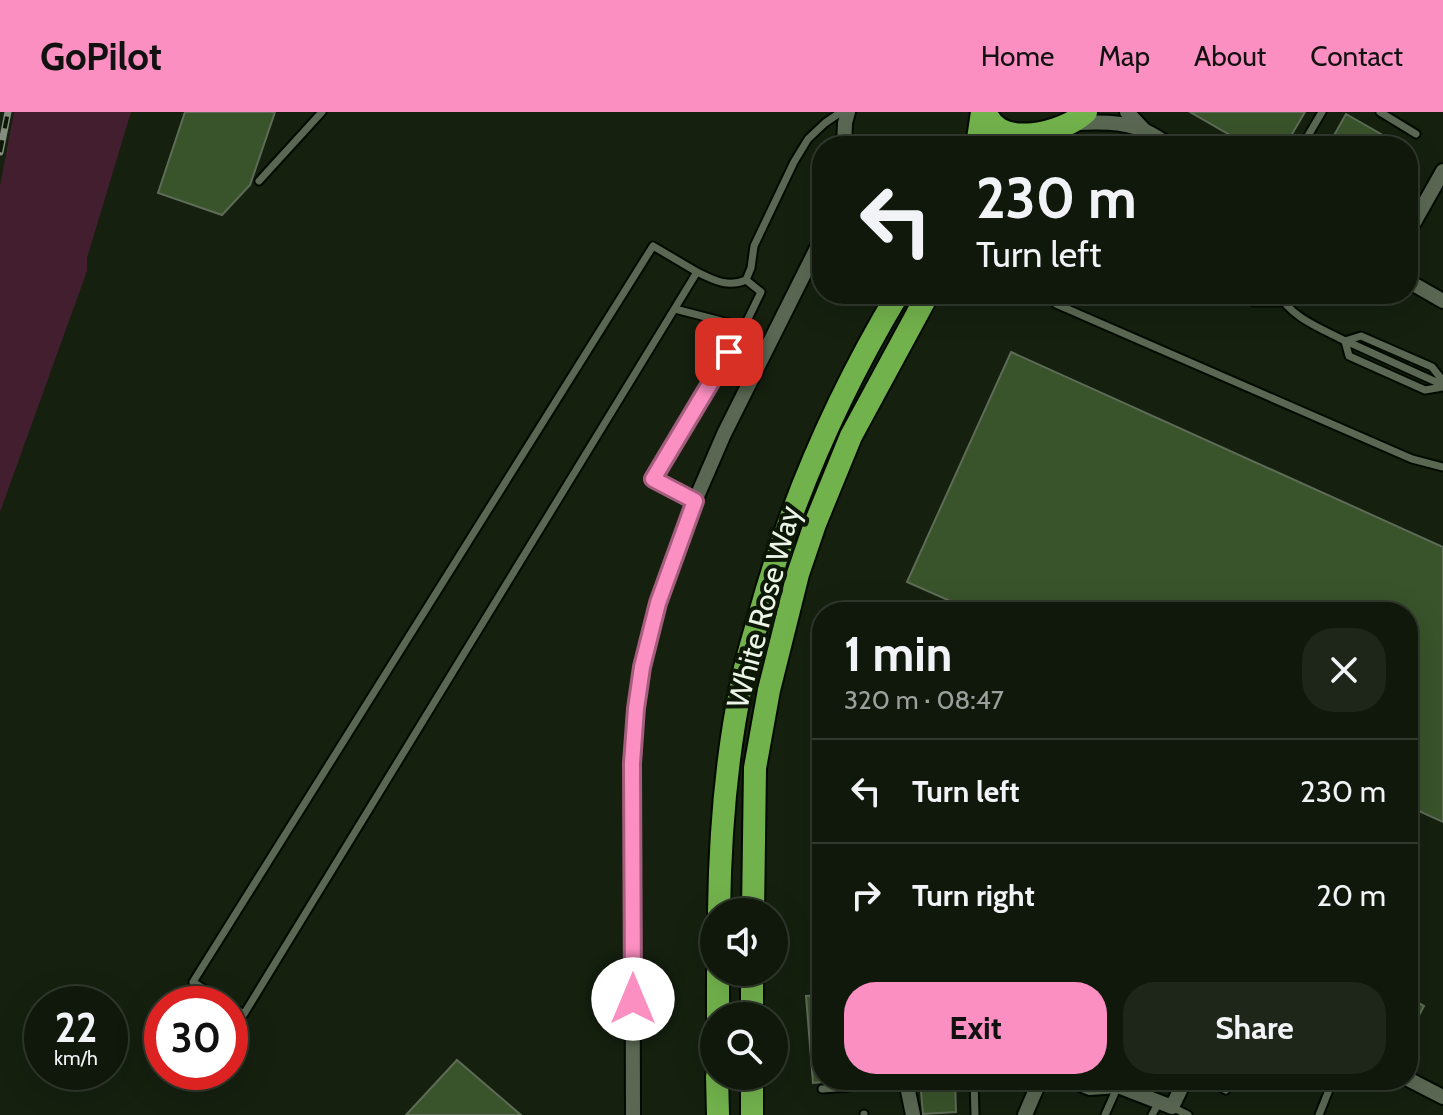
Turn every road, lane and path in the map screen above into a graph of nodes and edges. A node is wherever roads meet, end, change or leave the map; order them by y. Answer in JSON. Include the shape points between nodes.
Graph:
{"nodes":[{"id":1,"x":322,"y":112,"type":"edge"},
{"id":2,"x":841,"y":112,"type":"edge"},
{"id":3,"x":848,"y":112,"type":"edge"},
{"id":4,"x":984,"y":112,"type":"edge"},
{"id":5,"x":1127,"y":112,"type":"edge"},
{"id":6,"x":1322,"y":112,"type":"edge"},
{"id":7,"x":1380,"y":112,"type":"edge"},
{"id":8,"x":1079,"y":117,"type":"edge"},
{"id":9,"x":1144,"y":130,"type":"junction"},
{"id":10,"x":1049,"y":131,"type":"junction"},
{"id":11,"x":1416,"y":134,"type":"dead end"},
{"id":12,"x":844,"y":136,"type":"edge"},
{"id":13,"x":979,"y":136,"type":"edge"},
{"id":14,"x":1042,"y":136,"type":"edge"},
{"id":15,"x":1154,"y":136,"type":"edge"},
{"id":16,"x":1308,"y":136,"type":"edge"},
{"id":17,"x":1443,"y":171,"type":"edge"},
{"id":18,"x":259,"y":181,"type":"dead end"},
{"id":19,"x":1418,"y":215,"type":"edge"},
{"id":20,"x":812,"y":258,"type":"edge"},
{"id":21,"x":697,"y":272,"type":"junction"},
{"id":22,"x":746,"y":280,"type":"junction"},
{"id":23,"x":1418,"y":287,"type":"edge"},
{"id":24,"x":1443,"y":301,"type":"edge"},
{"id":25,"x":893,"y":304,"type":"edge"},
{"id":26,"x":923,"y":304,"type":"edge"},
{"id":27,"x":1056,"y":304,"type":"edge"},
{"id":28,"x":1288,"y":304,"type":"edge"},
{"id":29,"x":675,"y":309,"type":"junction"},
{"id":30,"x":744,"y":327,"type":"junction"},
{"id":31,"x":1443,"y":384,"type":"edge"},
{"id":32,"x":1443,"y":467,"type":"edge"},
{"id":33,"x":695,"y":501,"type":"junction"},
{"id":34,"x":720,"y":898,"type":"edge"},
{"id":35,"x":753,"y":898,"type":"edge"},
{"id":36,"x":199,"y":986,"type":"edge"},
{"id":37,"x":248,"y":1007,"type":"edge"},
{"id":38,"x":1418,"y":1084,"type":"edge"},
{"id":39,"x":717,"y":1090,"type":"edge"},
{"id":40,"x":752,"y":1090,"type":"edge"},
{"id":41,"x":908,"y":1090,"type":"edge"},
{"id":42,"x":974,"y":1090,"type":"edge"},
{"id":43,"x":1036,"y":1090,"type":"edge"},
{"id":44,"x":1116,"y":1090,"type":"edge"},
{"id":45,"x":1126,"y":1090,"type":"edge"},
{"id":46,"x":1178,"y":1090,"type":"edge"},
{"id":47,"x":1329,"y":1090,"type":"edge"},
{"id":48,"x":1443,"y":1097,"type":"edge"},
{"id":49,"x":1164,"y":1110,"type":"edge"},
{"id":50,"x":633,"y":1115,"type":"edge"},
{"id":51,"x":718,"y":1115,"type":"edge"},
{"id":52,"x":752,"y":1115,"type":"edge"},
{"id":53,"x":913,"y":1115,"type":"edge"},
{"id":54,"x":975,"y":1115,"type":"edge"},
{"id":55,"x":1025,"y":1115,"type":"edge"},
{"id":56,"x":1105,"y":1115,"type":"edge"},
{"id":57,"x":1188,"y":1115,"type":"edge"},
{"id":58,"x":1319,"y":1115,"type":"edge"}],
"edges":[{"from":1,"to":18,"type":"lane"},
{"from":2,"to":22,"type":"lane","via":[[808,139],[794,162],[754,246]]},
{"from":3,"to":12,"type":"street"},
{"from":4,"to":10,"type":"highway","via":[[995,126],[1011,133]]},
{"from":4,"to":13,"type":"highway"},
{"from":5,"to":9,"type":"street"},
{"from":6,"to":16,"type":"lane"},
{"from":7,"to":11,"type":"lane"},
{"from":8,"to":9,"type":"street"},
{"from":8,"to":10,"type":"highway"},
{"from":9,"to":15,"type":"street"},
{"from":10,"to":14,"type":"highway"},
{"from":17,"to":19,"type":"street"},
{"from":20,"to":33,"type":"street"},
{"from":21,"to":22,"type":"lane","via":[[735,285]]},
{"from":21,"to":29,"type":"lane"},
{"from":21,"to":36,"type":"lane","via":[[653,246],[193,982]]},
{"from":22,"to":30,"type":"lane","via":[[761,292]]},
{"from":23,"to":24,"type":"street"},
{"from":25,"to":34,"type":"highway","name":"White Rose Way","via":[[826,428],[770,575],[742,681],[727,776]]},
{"from":26,"to":35,"type":"highway","name":"White Rose Way","via":[[851,436],[798,574],[755,768]]},
{"from":27,"to":32,"type":"lane","via":[[1412,459]]},
{"from":28,"to":31,"type":"lane","via":[[1345,341]]},
{"from":29,"to":30,"type":"lane"},
{"from":29,"to":37,"type":"lane"},
{"from":30,"to":33,"type":"lane","via":[[653,479]]},
{"from":33,"to":50,"type":"street","via":[[658,603],[636,709]]},
{"from":38,"to":48,"type":"street"},
{"from":39,"to":51,"type":"highway"},
{"from":40,"to":52,"type":"highway"},
{"from":41,"to":53,"type":"street"},
{"from":42,"to":54,"type":"lane"},
{"from":43,"to":55,"type":"street"},
{"from":44,"to":56,"type":"lane"},
{"from":45,"to":49,"type":"street"},
{"from":46,"to":49,"type":"street"},
{"from":47,"to":58,"type":"lane"},
{"from":49,"to":57,"type":"lane"}]}
